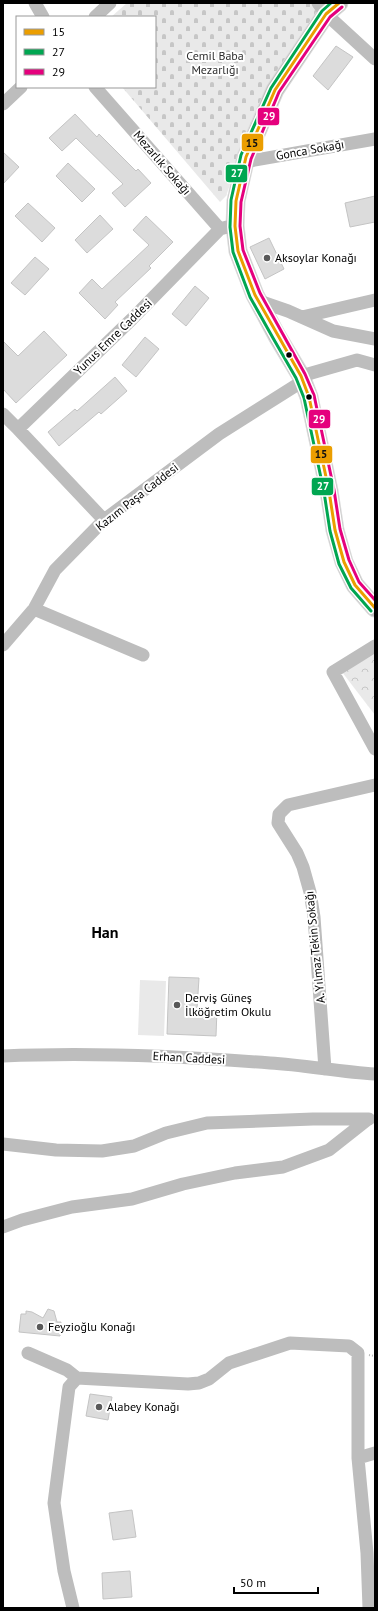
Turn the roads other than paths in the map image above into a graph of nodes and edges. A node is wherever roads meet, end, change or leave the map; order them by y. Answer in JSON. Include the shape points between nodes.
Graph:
{"nodes":[{"id":1,"x":35,"y":3,"type":"edge"},
{"id":2,"x":110,"y":3,"type":"edge"},
{"id":3,"x":339,"y":3,"type":"edge"},
{"id":4,"x":323,"y":7,"type":"edge"},
{"id":5,"x":42,"y":16,"type":"edge"},
{"id":6,"x":96,"y":16,"type":"edge"},
{"id":7,"x":375,"y":59,"type":"edge"},
{"id":8,"x":19,"y":88,"type":"edge"},
{"id":9,"x":96,"y":88,"type":"edge"},
{"id":10,"x":3,"y":104,"type":"edge"},
{"id":11,"x":375,"y":139,"type":"edge"},
{"id":12,"x":244,"y":162,"type":"junction"},
{"id":13,"x":227,"y":227,"type":"junction"},
{"id":14,"x":375,"y":300,"type":"edge"},
{"id":15,"x":259,"y":301,"type":"junction"},
{"id":16,"x":302,"y":317,"type":"junction"},
{"id":17,"x":375,"y":339,"type":"edge"},
{"id":18,"x":375,"y":365,"type":"edge"},
{"id":19,"x":302,"y":378,"type":"junction"},
{"id":20,"x":3,"y":414,"type":"edge"},
{"id":21,"x":18,"y":429,"type":"junction"},
{"id":22,"x":104,"y":520,"type":"junction"},
{"id":23,"x":375,"y":608,"type":"edge"},
{"id":24,"x":34,"y":609,"type":"junction"},
{"id":25,"x":3,"y":645,"type":"edge"},
{"id":26,"x":375,"y":646,"type":"edge"},
{"id":27,"x":143,"y":655,"type":"dead end"},
{"id":28,"x":375,"y":749,"type":"edge"},
{"id":29,"x":375,"y":785,"type":"edge"},
{"id":30,"x":3,"y":1056,"type":"edge"},
{"id":31,"x":325,"y":1069,"type":"junction"},
{"id":32,"x":375,"y":1074,"type":"edge"},
{"id":33,"x":371,"y":1119,"type":"edge"},
{"id":34,"x":3,"y":1144,"type":"edge"},
{"id":35,"x":3,"y":1227,"type":"edge"},
{"id":36,"x":28,"y":1353,"type":"dead end"},
{"id":37,"x":77,"y":1378,"type":"junction"},
{"id":38,"x":375,"y":1453,"type":"edge"},
{"id":39,"x":358,"y":1458,"type":"junction"},
{"id":40,"x":73,"y":1608,"type":"edge"},
{"id":41,"x":369,"y":1608,"type":"edge"}],
"edges":[{"from":1,"to":5,"type":"street"},
{"from":2,"to":6,"type":"street"},
{"from":3,"to":4,"type":"main road"},
{"from":4,"to":7,"type":"street"},
{"from":4,"to":12,"type":"main road","via":[[275,90]]},
{"from":8,"to":10,"type":"street"},
{"from":9,"to":13,"type":"street","name":"Mezarlık Sokağı"},
{"from":11,"to":12,"type":"street","name":"Gonca Sokağı"},
{"from":12,"to":13,"type":"main road","via":[[236,201]]},
{"from":13,"to":15,"type":"main road"},
{"from":13,"to":21,"type":"street","name":"Yunus Emre Caddesi"},
{"from":14,"to":16,"type":"street"},
{"from":15,"to":16,"type":"street"},
{"from":15,"to":19,"type":"main road"},
{"from":16,"to":17,"type":"street","via":[[333,331]]},
{"from":18,"to":19,"type":"street","name":"Kazım Paşa Caddesi","via":[[357,360]]},
{"from":19,"to":22,"type":"street","name":"Kazım Paşa Caddesi","via":[[219,434]]},
{"from":19,"to":23,"type":"main road","via":[[313,409],[335,530],[344,562],[355,585]]},
{"from":20,"to":21,"type":"street"},
{"from":21,"to":22,"type":"street"},
{"from":22,"to":24,"type":"street","name":"Kazım Paşa Caddesi","via":[[55,570]]},
{"from":24,"to":25,"type":"street","name":"Kazım Paşa Caddesi"},
{"from":24,"to":27,"type":"street"},
{"from":26,"to":28,"type":"street","via":[[333,672]]},
{"from":29,"to":31,"type":"street","name":"A. Yılmaz Tekin Sokağı","via":[[288,805],[281,810],[278,818],[280,828],[303,867],[312,898]]},
{"from":30,"to":31,"type":"street","name":"Erhan Caddesi","via":[[156,1056]]},
{"from":31,"to":32,"type":"street","name":"Erhan Caddesi"},
{"from":33,"to":34,"type":"street","via":[[207,1123],[166,1133],[134,1146],[102,1151],[56,1150]]},
{"from":33,"to":35,"type":"street","via":[[329,1150],[283,1167],[235,1173],[183,1184],[132,1199],[72,1207]]},
{"from":36,"to":37,"type":"street","via":[[67,1370]]},
{"from":37,"to":39,"type":"street","via":[[199,1383],[209,1379],[229,1363],[290,1343],[349,1346],[358,1353]]},
{"from":37,"to":40,"type":"street","via":[[69,1387],[54,1503],[64,1571]]},
{"from":38,"to":39,"type":"street"},
{"from":39,"to":41,"type":"street","via":[[367,1553]]}]}
